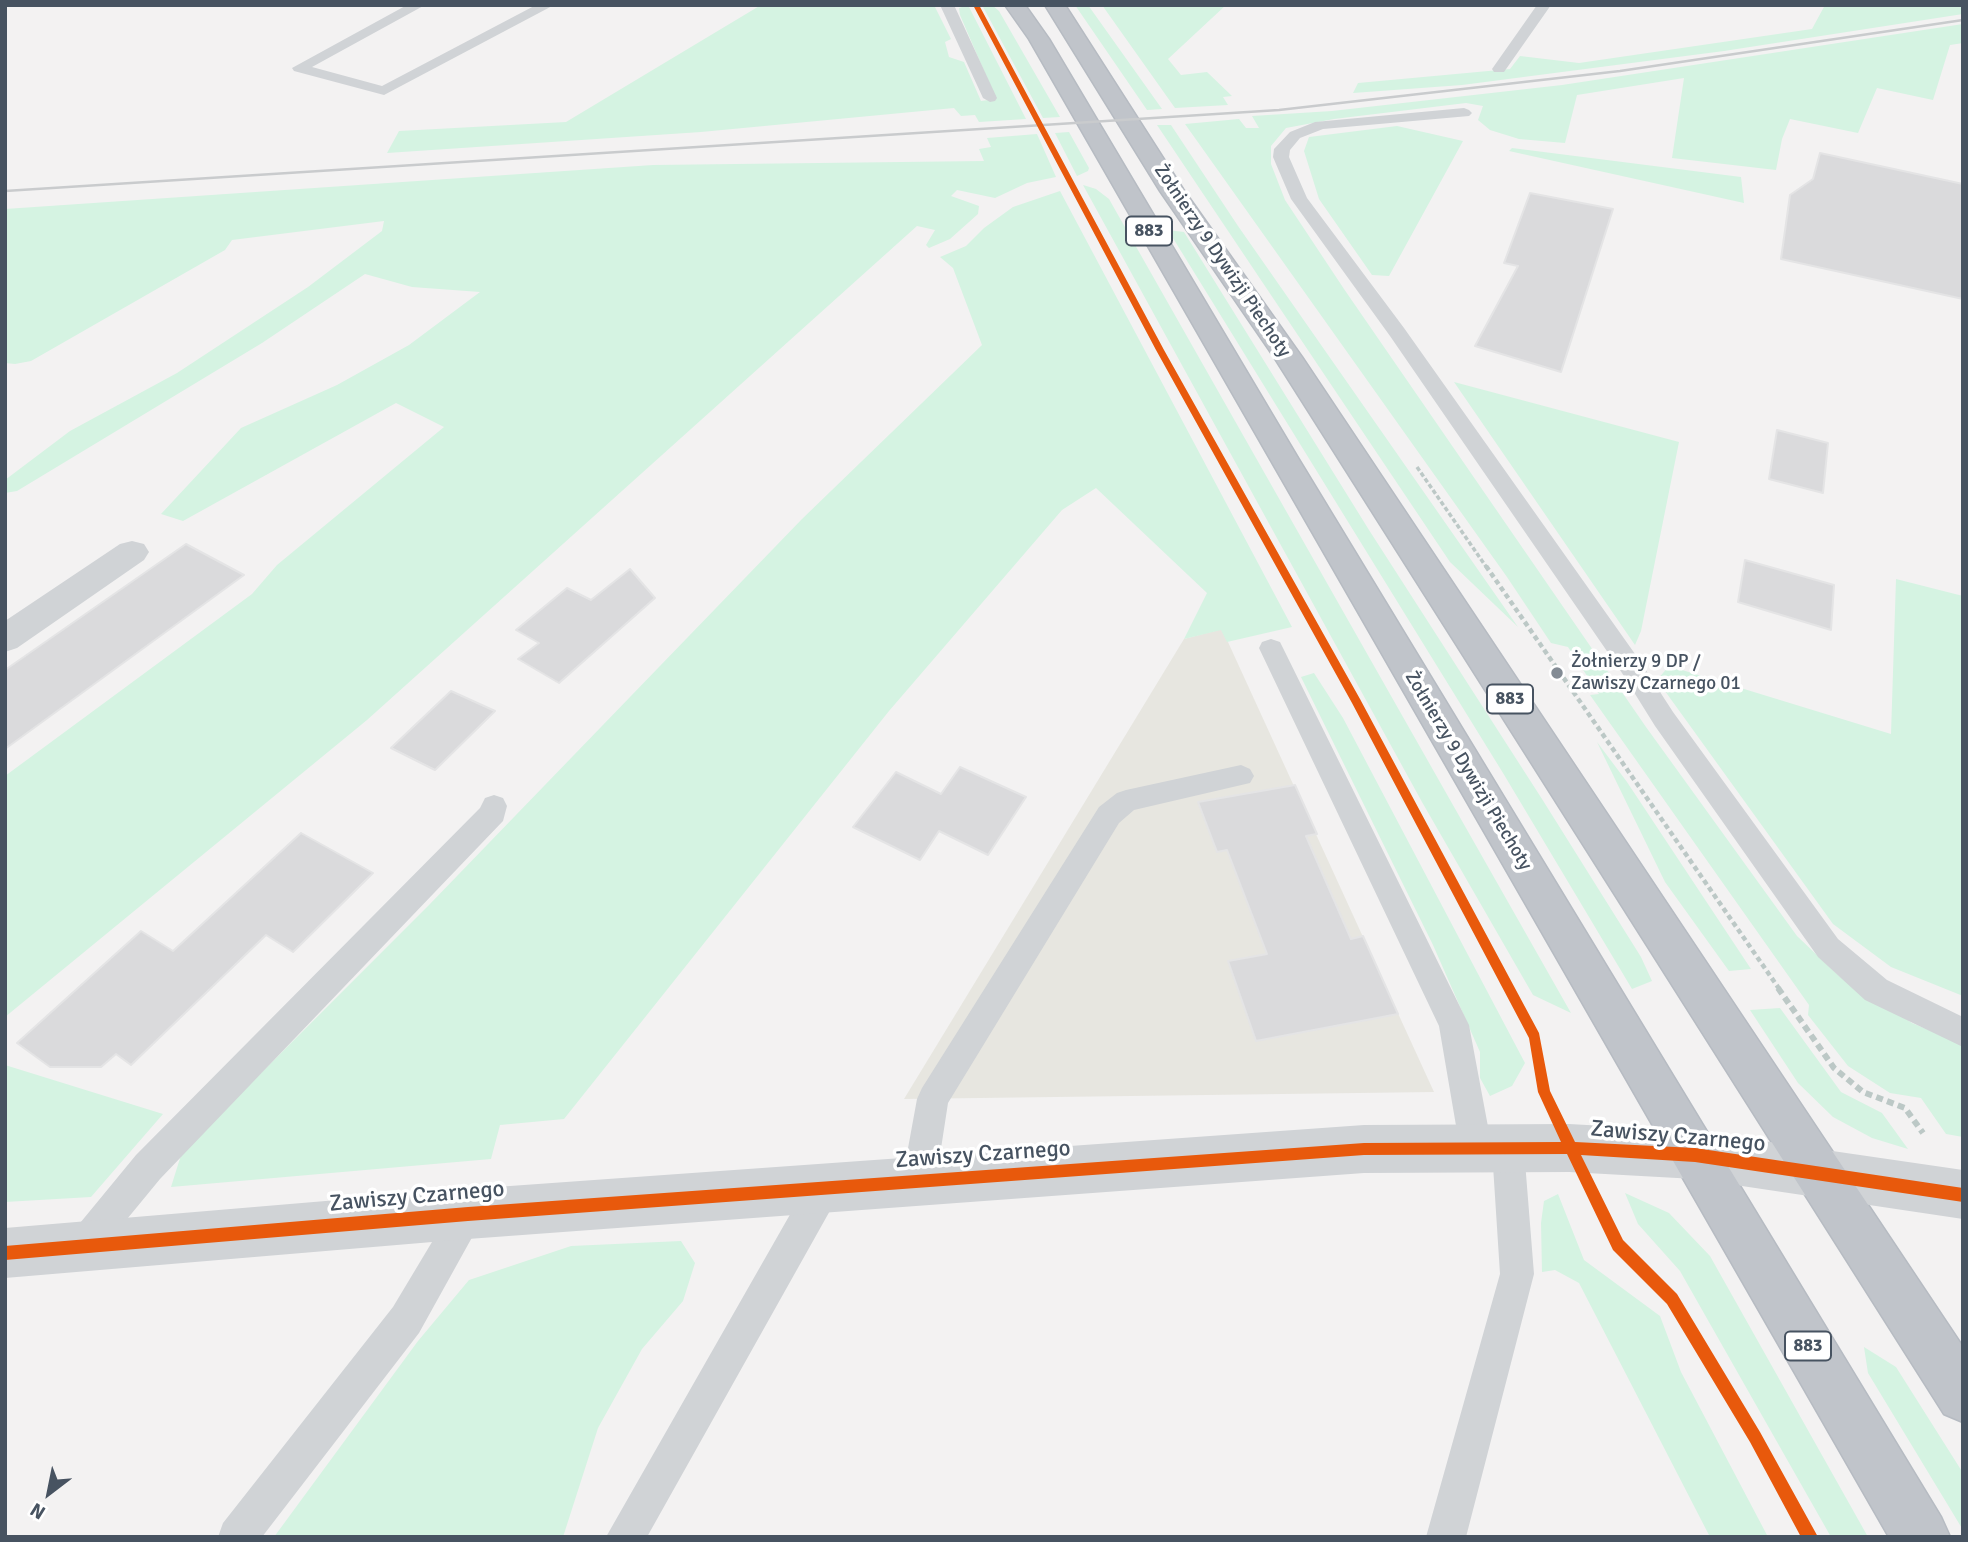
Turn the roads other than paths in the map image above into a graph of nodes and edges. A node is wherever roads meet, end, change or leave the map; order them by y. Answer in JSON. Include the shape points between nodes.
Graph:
{"nodes":[{"id":1,"x":418,"y":5,"type":"edge"},
{"id":2,"x":547,"y":5,"type":"edge"},
{"id":3,"x":947,"y":5,"type":"edge"},
{"id":4,"x":1015,"y":5,"type":"edge"},
{"id":5,"x":1055,"y":5,"type":"edge"},
{"id":6,"x":1544,"y":5,"type":"edge"},
{"id":7,"x":1499,"y":69,"type":"dead end"},
{"id":8,"x":990,"y":98,"type":"dead end"},
{"id":9,"x":1464,"y":113,"type":"dead end"},
{"id":10,"x":132,"y":552,"type":"dead end"},
{"id":11,"x":5,"y":639,"type":"edge"},
{"id":12,"x":1271,"y":648,"type":"dead end"},
{"id":13,"x":1241,"y":776,"type":"dead end"},
{"id":14,"x":494,"y":806,"type":"dead end"},
{"id":15,"x":1963,"y":1033,"type":"edge"},
{"id":16,"x":1492,"y":1149,"type":"junction"},
{"id":17,"x":1695,"y":1156,"type":"junction"},
{"id":18,"x":1818,"y":1172,"type":"junction"},
{"id":19,"x":919,"y":1181,"type":"junction"},
{"id":20,"x":824,"y":1188,"type":"junction"},
{"id":21,"x":1963,"y":1195,"type":"edge"},
{"id":22,"x":468,"y":1214,"type":"junction"},
{"id":23,"x":83,"y":1246,"type":"junction"},
{"id":24,"x":5,"y":1253,"type":"edge"},
{"id":25,"x":1963,"y":1395,"type":"edge"},
{"id":26,"x":237,"y":1537,"type":"edge"},
{"id":27,"x":625,"y":1537,"type":"edge"},
{"id":28,"x":1446,"y":1537,"type":"edge"},
{"id":29,"x":1921,"y":1537,"type":"edge"}],
"edges":[{"from":1,"to":2,"type":"lane","via":[[299,68],[384,91]]},
{"from":3,"to":8,"type":"lane"},
{"from":4,"to":17,"type":"highway","name":"Żołnierzy 9 Dywizji Piechoty","number":"883"},
{"from":5,"to":18,"type":"highway","name":"Żołnierzy 9 Dywizji Piechoty","number":"883","via":[[1172,191],[1288,357]]},
{"from":6,"to":7,"type":"lane"},
{"from":9,"to":15,"type":"lane","via":[[1320,125],[1295,135],[1281,157],[1299,199],[1828,948],[1876,990]]},
{"from":10,"to":11,"type":"street"},
{"from":12,"to":16,"type":"lane","via":[[1454,1025]]},
{"from":13,"to":19,"type":"lane","via":[[1126,801],[1109,815],[933,1099]]},
{"from":14,"to":23,"type":"lane","via":[[493,813],[148,1167]]},
{"from":16,"to":17,"type":"street","name":"Zawiszy Czarnego","via":[[1569,1148]]},
{"from":16,"to":19,"type":"street","name":"Zawiszy Czarnego","via":[[1364,1149]]},
{"from":16,"to":28,"type":"lane","via":[[1517,1274]]},
{"from":17,"to":18,"type":"street","name":"Zawiszy Czarnego"},
{"from":17,"to":29,"type":"highway","name":"Żołnierzy 9 Dywizji Piechoty","number":"883"},
{"from":18,"to":21,"type":"street","name":"Zawiszy Czarnego"},
{"from":18,"to":25,"type":"highway","name":"Żołnierzy 9 Dywizji Piechoty","number":"883"},
{"from":19,"to":20,"type":"street","name":"Zawiszy Czarnego"},
{"from":20,"to":22,"type":"street","name":"Zawiszy Czarnego"},
{"from":20,"to":27,"type":"lane"},
{"from":22,"to":23,"type":"street","name":"Zawiszy Czarnego"},
{"from":22,"to":26,"type":"lane","via":[[406,1320]]},
{"from":23,"to":24,"type":"street","name":"Zawiszy Czarnego"}]}
